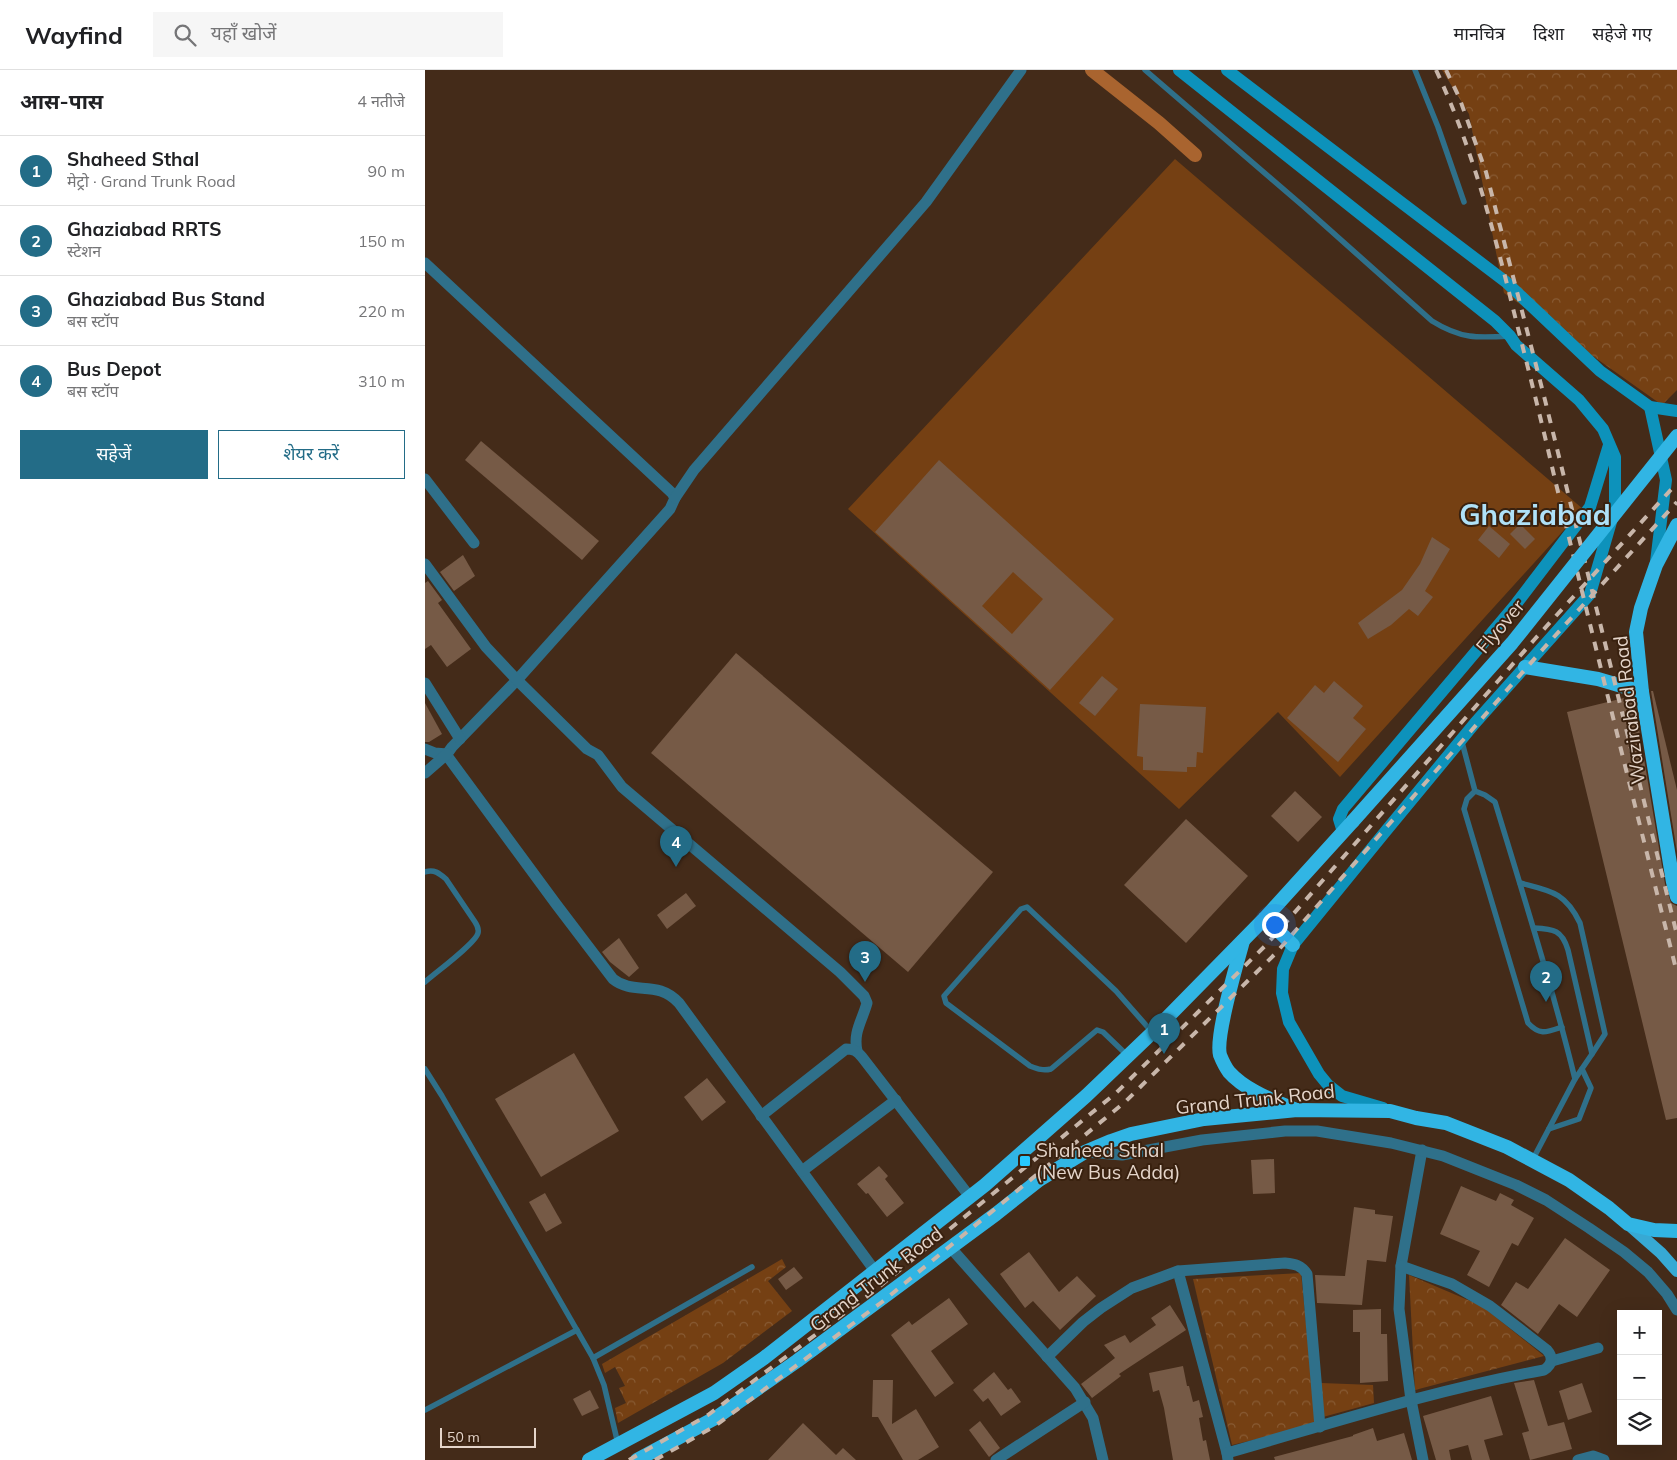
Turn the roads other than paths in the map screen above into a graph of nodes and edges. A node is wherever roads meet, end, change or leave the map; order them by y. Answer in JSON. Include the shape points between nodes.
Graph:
{"nodes":[{"id":1,"x":1021,"y":70,"type":"edge"},
{"id":2,"x":1145,"y":70,"type":"edge"},
{"id":3,"x":1179,"y":70,"type":"edge"},
{"id":4,"x":1227,"y":70,"type":"edge"},
{"id":5,"x":1415,"y":70,"type":"edge"},
{"id":6,"x":1464,"y":202,"type":"dead end"},
{"id":7,"x":425,"y":263,"type":"edge"},
{"id":8,"x":1510,"y":336,"type":"junction"},
{"id":9,"x":1650,"y":407,"type":"junction"},
{"id":10,"x":1677,"y":411,"type":"edge"},
{"id":11,"x":1677,"y":436,"type":"edge"},
{"id":12,"x":1609,"y":445,"type":"junction"},
{"id":13,"x":425,"y":479,"type":"edge"},
{"id":14,"x":675,"y":498,"type":"junction"},
{"id":15,"x":1677,"y":525,"type":"edge"},
{"id":16,"x":474,"y":543,"type":"dead end"},
{"id":17,"x":425,"y":564,"type":"edge"},
{"id":18,"x":1655,"y":565,"type":"junction"},
{"id":19,"x":1525,"y":667,"type":"junction"},
{"id":20,"x":517,"y":680,"type":"junction"},
{"id":21,"x":425,"y":683,"type":"edge"},
{"id":22,"x":1642,"y":692,"type":"junction"},
{"id":23,"x":460,"y":739,"type":"junction"},
{"id":24,"x":1461,"y":740,"type":"junction"},
{"id":25,"x":425,"y":749,"type":"edge"},
{"id":26,"x":447,"y":754,"type":"junction"},
{"id":27,"x":425,"y":773,"type":"edge"},
{"id":28,"x":1475,"y":791,"type":"junction"},
{"id":29,"x":1348,"y":827,"type":"junction"},
{"id":30,"x":425,"y":872,"type":"edge"},
{"id":31,"x":1675,"y":881,"type":"edge"},
{"id":32,"x":1520,"y":883,"type":"junction"},
{"id":33,"x":1677,"y":897,"type":"edge"},
{"id":34,"x":1265,"y":918,"type":"junction"},
{"id":35,"x":1534,"y":928,"type":"junction"},
{"id":36,"x":1243,"y":939,"type":"junction"},
{"id":37,"x":1293,"y":945,"type":"junction"},
{"id":38,"x":425,"y":982,"type":"edge"},
{"id":39,"x":1562,"y":1027,"type":"junction"},
{"id":40,"x":1153,"y":1032,"type":"junction"},
{"id":41,"x":857,"y":1051,"type":"junction"},
{"id":42,"x":1592,"y":1054,"type":"junction"},
{"id":43,"x":1128,"y":1056,"type":"junction"},
{"id":44,"x":425,"y":1069,"type":"edge"},
{"id":45,"x":1582,"y":1069,"type":"junction"},
{"id":46,"x":1575,"y":1079,"type":"junction"},
{"id":47,"x":895,"y":1100,"type":"junction"},
{"id":48,"x":1297,"y":1110,"type":"junction"},
{"id":49,"x":1390,"y":1111,"type":"junction"},
{"id":50,"x":761,"y":1116,"type":"junction"},
{"id":51,"x":1549,"y":1129,"type":"junction"},
{"id":52,"x":1422,"y":1150,"type":"junction"},
{"id":53,"x":1085,"y":1152,"type":"junction"},
{"id":54,"x":1533,"y":1160,"type":"junction"},
{"id":55,"x":802,"y":1171,"type":"junction"},
{"id":56,"x":970,"y":1197,"type":"junction"},
{"id":57,"x":1628,"y":1224,"type":"junction"},
{"id":58,"x":1677,"y":1232,"type":"edge"},
{"id":59,"x":950,"y":1247,"type":"junction"},
{"id":60,"x":1401,"y":1266,"type":"junction"},
{"id":61,"x":752,"y":1267,"type":"dead end"},
{"id":62,"x":875,"y":1271,"type":"junction"},
{"id":63,"x":1178,"y":1271,"type":"junction"},
{"id":64,"x":1677,"y":1271,"type":"edge"},
{"id":65,"x":1677,"y":1310,"type":"edge"},
{"id":66,"x":577,"y":1330,"type":"junction"},
{"id":67,"x":1598,"y":1348,"type":"dead end"},
{"id":68,"x":1047,"y":1357,"type":"junction"},
{"id":69,"x":593,"y":1358,"type":"junction"},
{"id":70,"x":1551,"y":1361,"type":"junction"},
{"id":71,"x":714,"y":1393,"type":"junction"},
{"id":72,"x":1411,"y":1400,"type":"junction"},
{"id":73,"x":1085,"y":1402,"type":"junction"},
{"id":74,"x":425,"y":1410,"type":"edge"},
{"id":75,"x":725,"y":1412,"type":"junction"},
{"id":76,"x":1320,"y":1427,"type":"junction"},
{"id":77,"x":618,"y":1444,"type":"junction"},
{"id":78,"x":1228,"y":1457,"type":"edge"},
{"id":79,"x":589,"y":1460,"type":"edge"},
{"id":80,"x":637,"y":1460,"type":"edge"},
{"id":81,"x":996,"y":1460,"type":"edge"},
{"id":82,"x":1103,"y":1460,"type":"edge"},
{"id":83,"x":1423,"y":1460,"type":"edge"},
{"id":84,"x":1578,"y":1460,"type":"edge"},
{"id":85,"x":1604,"y":1460,"type":"edge"}],
"edges":[{"from":1,"to":14,"type":"street","via":[[926,202],[695,470]]},
{"from":2,"to":8,"type":"lane","via":[[1432,322],[1465,337]]},
{"from":3,"to":8,"type":"main road"},
{"from":4,"to":9,"type":"main road","via":[[1506,282],[1600,371]]},
{"from":5,"to":6,"type":"lane"},
{"from":7,"to":14,"type":"street"},
{"from":8,"to":12,"type":"main road","via":[[1516,345],[1579,400],[1603,429]]},
{"from":9,"to":10,"type":"main road"},
{"from":9,"to":18,"type":"main road","via":[[1666,480]]},
{"from":11,"to":29,"type":"highway","name":"Flyover","bridge":true,"via":[[1512,643]]},
{"from":12,"to":19,"type":"main road","via":[[1615,457],[1615,508],[1590,594]]},
{"from":12,"to":29,"type":"main road","via":[[1590,507],[1516,604],[1343,809],[1339,820]]},
{"from":13,"to":16,"type":"street"},
{"from":14,"to":20,"type":"street","via":[[670,509]]},
{"from":15,"to":18,"type":"highway","name":"Wazirabad Road"},
{"from":17,"to":20,"type":"street","via":[[478,637]]},
{"from":18,"to":22,"type":"highway","name":"Wazirabad Road","via":[[1637,632]]},
{"from":19,"to":22,"type":"highway","via":[[1598,679]]},
{"from":19,"to":24,"type":"main road"},
{"from":20,"to":23,"type":"street"},
{"from":20,"to":41,"type":"street","via":[[587,749],[598,755],[622,787],[841,972],[865,996],[867,1003],[856,1031]]},
{"from":21,"to":23,"type":"street"},
{"from":22,"to":31,"type":"highway","name":"Wazirabad Road"},
{"from":23,"to":26,"type":"street"},
{"from":24,"to":28,"type":"lane"},
{"from":24,"to":37,"type":"main road"},
{"from":25,"to":26,"type":"street","via":[[435,754]]},
{"from":26,"to":27,"type":"street"},
{"from":26,"to":50,"type":"street","via":[[613,979],[621,985],[658,989],[672,996]]},
{"from":28,"to":32,"type":"lane","via":[[1495,802]]},
{"from":28,"to":39,"type":"lane","via":[[1467,799],[1464,809],[1528,1023],[1535,1030],[1544,1032]]},
{"from":29,"to":34,"type":"highway","name":"Grand Trunk Road"},
{"from":30,"to":38,"type":"lane","via":[[431,870],[446,879],[475,922],[478,932],[473,942]]},
{"from":31,"to":33,"type":"highway","name":"Wazirabad Road"},
{"from":32,"to":35,"type":"lane"},
{"from":32,"to":42,"type":"lane","via":[[1561,896],[1572,907],[1579,923],[1605,1034]]},
{"from":34,"to":36,"type":"highway","name":"Grand Trunk Road"},
{"from":34,"to":37,"type":"highway"},
{"from":35,"to":39,"type":"lane"},
{"from":35,"to":42,"type":"lane","via":[[1555,931],[1565,938]]},
{"from":36,"to":40,"type":"highway","name":"Grand Trunk Road"},
{"from":36,"to":48,"type":"highway","via":[[1222,1025],[1220,1054],[1228,1070],[1239,1081],[1255,1092]]},
{"from":37,"to":49,"type":"main road","via":[[1283,969],[1282,992],[1289,1022],[1309,1060],[1328,1085],[1342,1096]]},
{"from":39,"to":46,"type":"lane"},
{"from":40,"to":43,"type":"highway","name":"Grand Trunk Road"},
{"from":40,"to":43,"type":"lane","via":[[1116,991],[1027,907],[1021,909],[944,996],[946,1003],[1038,1069],[1051,1068],[1097,1030]]},
{"from":41,"to":47,"type":"street"},
{"from":41,"to":50,"type":"street","via":[[846,1049]]},
{"from":42,"to":45,"type":"lane"},
{"from":43,"to":56,"type":"highway","name":"Grand Trunk Road"},
{"from":44,"to":66,"type":"lane"},
{"from":45,"to":46,"type":"lane"},
{"from":45,"to":51,"type":"lane","via":[[1591,1088],[1579,1119]]},
{"from":46,"to":51,"type":"lane"},
{"from":47,"to":55,"type":"street"},
{"from":47,"to":56,"type":"street"},
{"from":48,"to":49,"type":"highway","name":"Grand Trunk Road"},
{"from":48,"to":53,"type":"highway","name":"Grand Trunk Road","via":[[1204,1119],[1131,1134]]},
{"from":49,"to":54,"type":"highway","name":"Grand Trunk Road","via":[[1446,1123]]},
{"from":50,"to":55,"type":"street"},
{"from":51,"to":54,"type":"lane"},
{"from":52,"to":53,"type":"street","via":[[1342,1134],[1285,1131],[1202,1140],[1122,1155]]},
{"from":52,"to":60,"type":"street"},
{"from":52,"to":65,"type":"street","via":[[1471,1166],[1546,1200],[1648,1272]]},
{"from":53,"to":59,"type":"highway","name":"Grand Trunk Road","via":[[1039,1180]]},
{"from":54,"to":57,"type":"highway","name":"Grand Trunk Road","via":[[1569,1180]]},
{"from":55,"to":62,"type":"street"},
{"from":56,"to":62,"type":"highway","name":"Grand Trunk Road"},
{"from":57,"to":58,"type":"highway","name":"Grand Trunk Road"},
{"from":57,"to":64,"type":"main road"},
{"from":59,"to":68,"type":"street"},
{"from":59,"to":75,"type":"highway","name":"Grand Trunk Road"},
{"from":60,"to":70,"type":"street","via":[[1452,1284],[1490,1306],[1547,1350]]},
{"from":60,"to":72,"type":"street","via":[[1399,1309]]},
{"from":61,"to":69,"type":"lane"},
{"from":62,"to":71,"type":"highway","name":"Grand Trunk Road"},
{"from":63,"to":68,"type":"street","via":[[1132,1288],[1101,1308]]},
{"from":63,"to":76,"type":"street","via":[[1285,1263],[1303,1268],[1307,1274]]},
{"from":63,"to":78,"type":"street"},
{"from":66,"to":69,"type":"lane"},
{"from":66,"to":74,"type":"lane"},
{"from":67,"to":70,"type":"street"},
{"from":68,"to":73,"type":"street"},
{"from":69,"to":77,"type":"lane","via":[[604,1385]]},
{"from":70,"to":72,"type":"street","via":[[1544,1370]]},
{"from":71,"to":75,"type":"highway"},
{"from":71,"to":77,"type":"highway","name":"Grand Trunk Road"},
{"from":72,"to":76,"type":"street"},
{"from":72,"to":83,"type":"street"},
{"from":73,"to":81,"type":"street"},
{"from":73,"to":82,"type":"street","via":[[1093,1418]]},
{"from":75,"to":80,"type":"highway","name":"Grand Trunk Road"},
{"from":76,"to":78,"type":"street"},
{"from":77,"to":79,"type":"highway","name":"Grand Trunk Road"},
{"from":84,"to":85,"type":"street","via":[[1593,1456]]}]}
